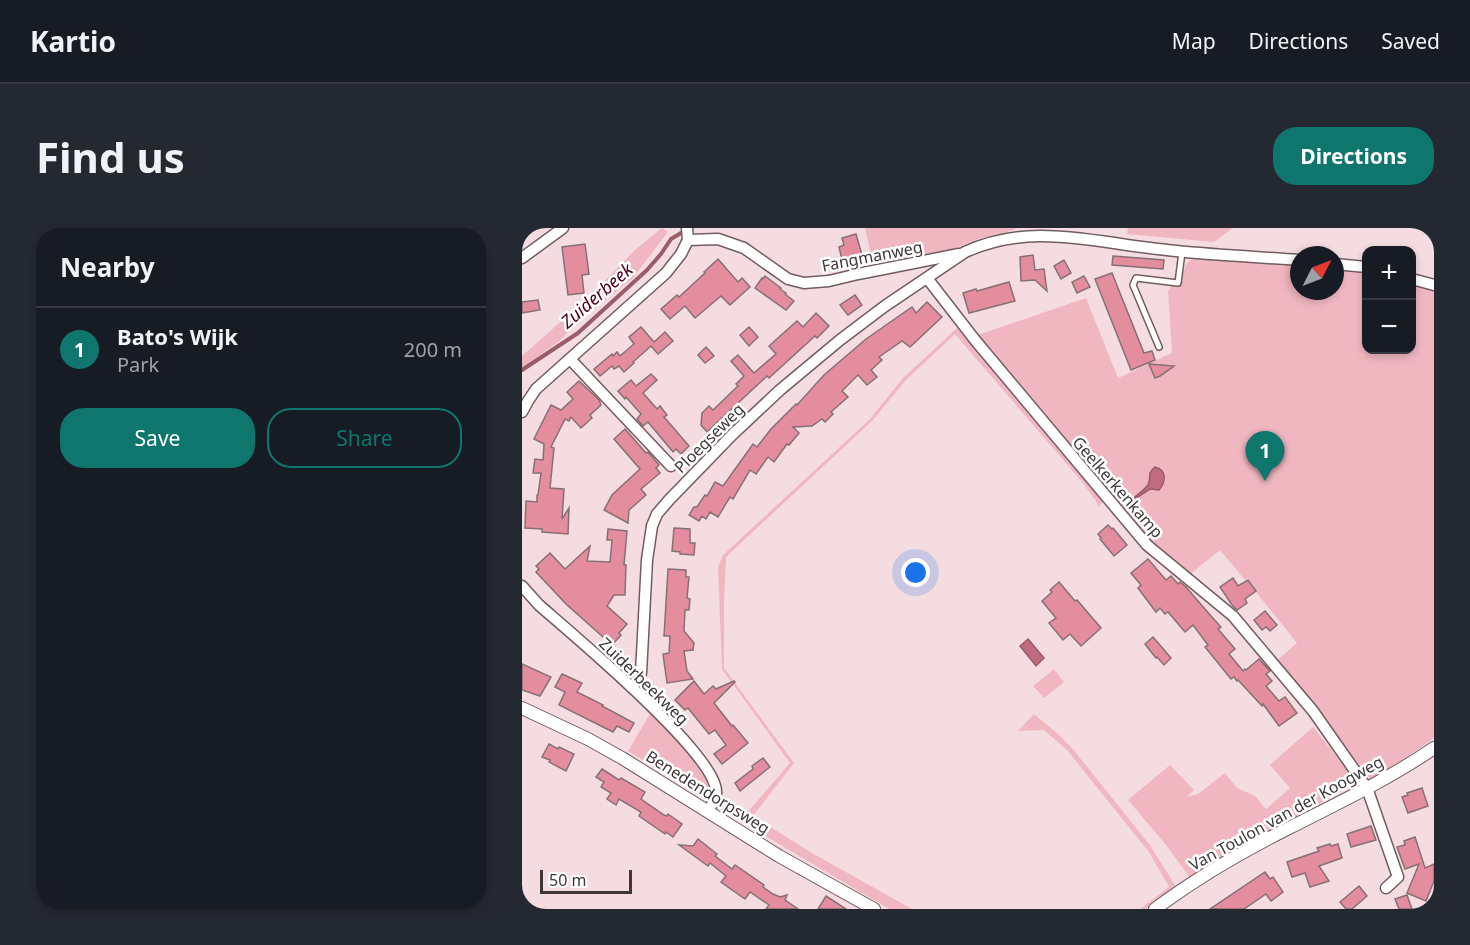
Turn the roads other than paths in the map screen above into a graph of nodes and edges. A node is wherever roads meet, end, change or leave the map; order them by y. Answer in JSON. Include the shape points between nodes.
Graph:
{"nodes":[{"id":1,"x":563,"y":228,"type":"edge"},
{"id":2,"x":687,"y":228,"type":"edge"},
{"id":3,"x":1027,"y":231,"type":"edge"},
{"id":4,"x":688,"y":240,"type":"junction"},
{"id":5,"x":965,"y":252,"type":"junction"},
{"id":6,"x":1182,"y":252,"type":"junction"},
{"id":7,"x":522,"y":258,"type":"edge"},
{"id":8,"x":1290,"y":259,"type":"edge"},
{"id":9,"x":1344,"y":265,"type":"edge"},
{"id":10,"x":1362,"y":267,"type":"edge"},
{"id":11,"x":927,"y":278,"type":"junction"},
{"id":12,"x":1416,"y":280,"type":"edge"},
{"id":13,"x":1434,"y":285,"type":"edge"},
{"id":14,"x":1159,"y":346,"type":"dead end"},
{"id":15,"x":570,"y":359,"type":"junction"},
{"id":16,"x":522,"y":412,"type":"edge"},
{"id":17,"x":670,"y":466,"type":"dead end"},
{"id":18,"x":522,"y":586,"type":"edge"},
{"id":19,"x":631,"y":687,"type":"junction"},
{"id":20,"x":522,"y":708,"type":"edge"},
{"id":21,"x":1434,"y":748,"type":"edge"},
{"id":22,"x":1367,"y":788,"type":"junction"},
{"id":23,"x":707,"y":812,"type":"junction"},
{"id":24,"x":1386,"y":888,"type":"dead end"},
{"id":25,"x":1163,"y":907,"type":"edge"},
{"id":26,"x":874,"y":909,"type":"edge"}],
"edges":[{"from":1,"to":7,"type":"street"},
{"from":2,"to":4,"type":"street"},
{"from":3,"to":5,"type":"street","name":"Fangmanweg"},
{"from":3,"to":6,"type":"street","name":"Fangmanweg"},
{"from":4,"to":5,"type":"street","name":"Fangmanweg","via":[[718,239],[744,248],[788,279],[804,283]]},
{"from":4,"to":15,"type":"street","via":[[666,273]]},
{"from":5,"to":11,"type":"street","name":"Fangmanweg"},
{"from":6,"to":8,"type":"street","name":"Fangmanweg"},
{"from":6,"to":14,"type":"lane","via":[[1178,283],[1136,278],[1133,285]]},
{"from":9,"to":10,"type":"street"},
{"from":11,"to":19,"type":"street","name":"Ploegseweg","via":[[840,340],[780,390],[657,514],[647,560],[641,673]]},
{"from":11,"to":22,"type":"street","name":"Geelkerkenkamp","via":[[1147,545],[1239,622],[1313,711]]},
{"from":12,"to":13,"type":"street"},
{"from":15,"to":16,"type":"street","via":[[536,389]]},
{"from":15,"to":17,"type":"street"},
{"from":18,"to":19,"type":"street","name":"Zuiderbeekweg"},
{"from":19,"to":23,"type":"street","name":"Zuiderbeekweg","via":[[682,738],[712,778],[715,800]]},
{"from":20,"to":23,"type":"street","name":"Benedendorpsweg","via":[[622,758]]},
{"from":21,"to":22,"type":"street","name":"Van Toulon van der Koogweg"},
{"from":22,"to":24,"type":"street","name":"Geelkerkenkamp","via":[[1398,877]]},
{"from":22,"to":25,"type":"street","name":"Van Toulon van der Koogweg","via":[[1254,846]]},
{"from":23,"to":26,"type":"street","name":"Benedendorpsweg"}]}
